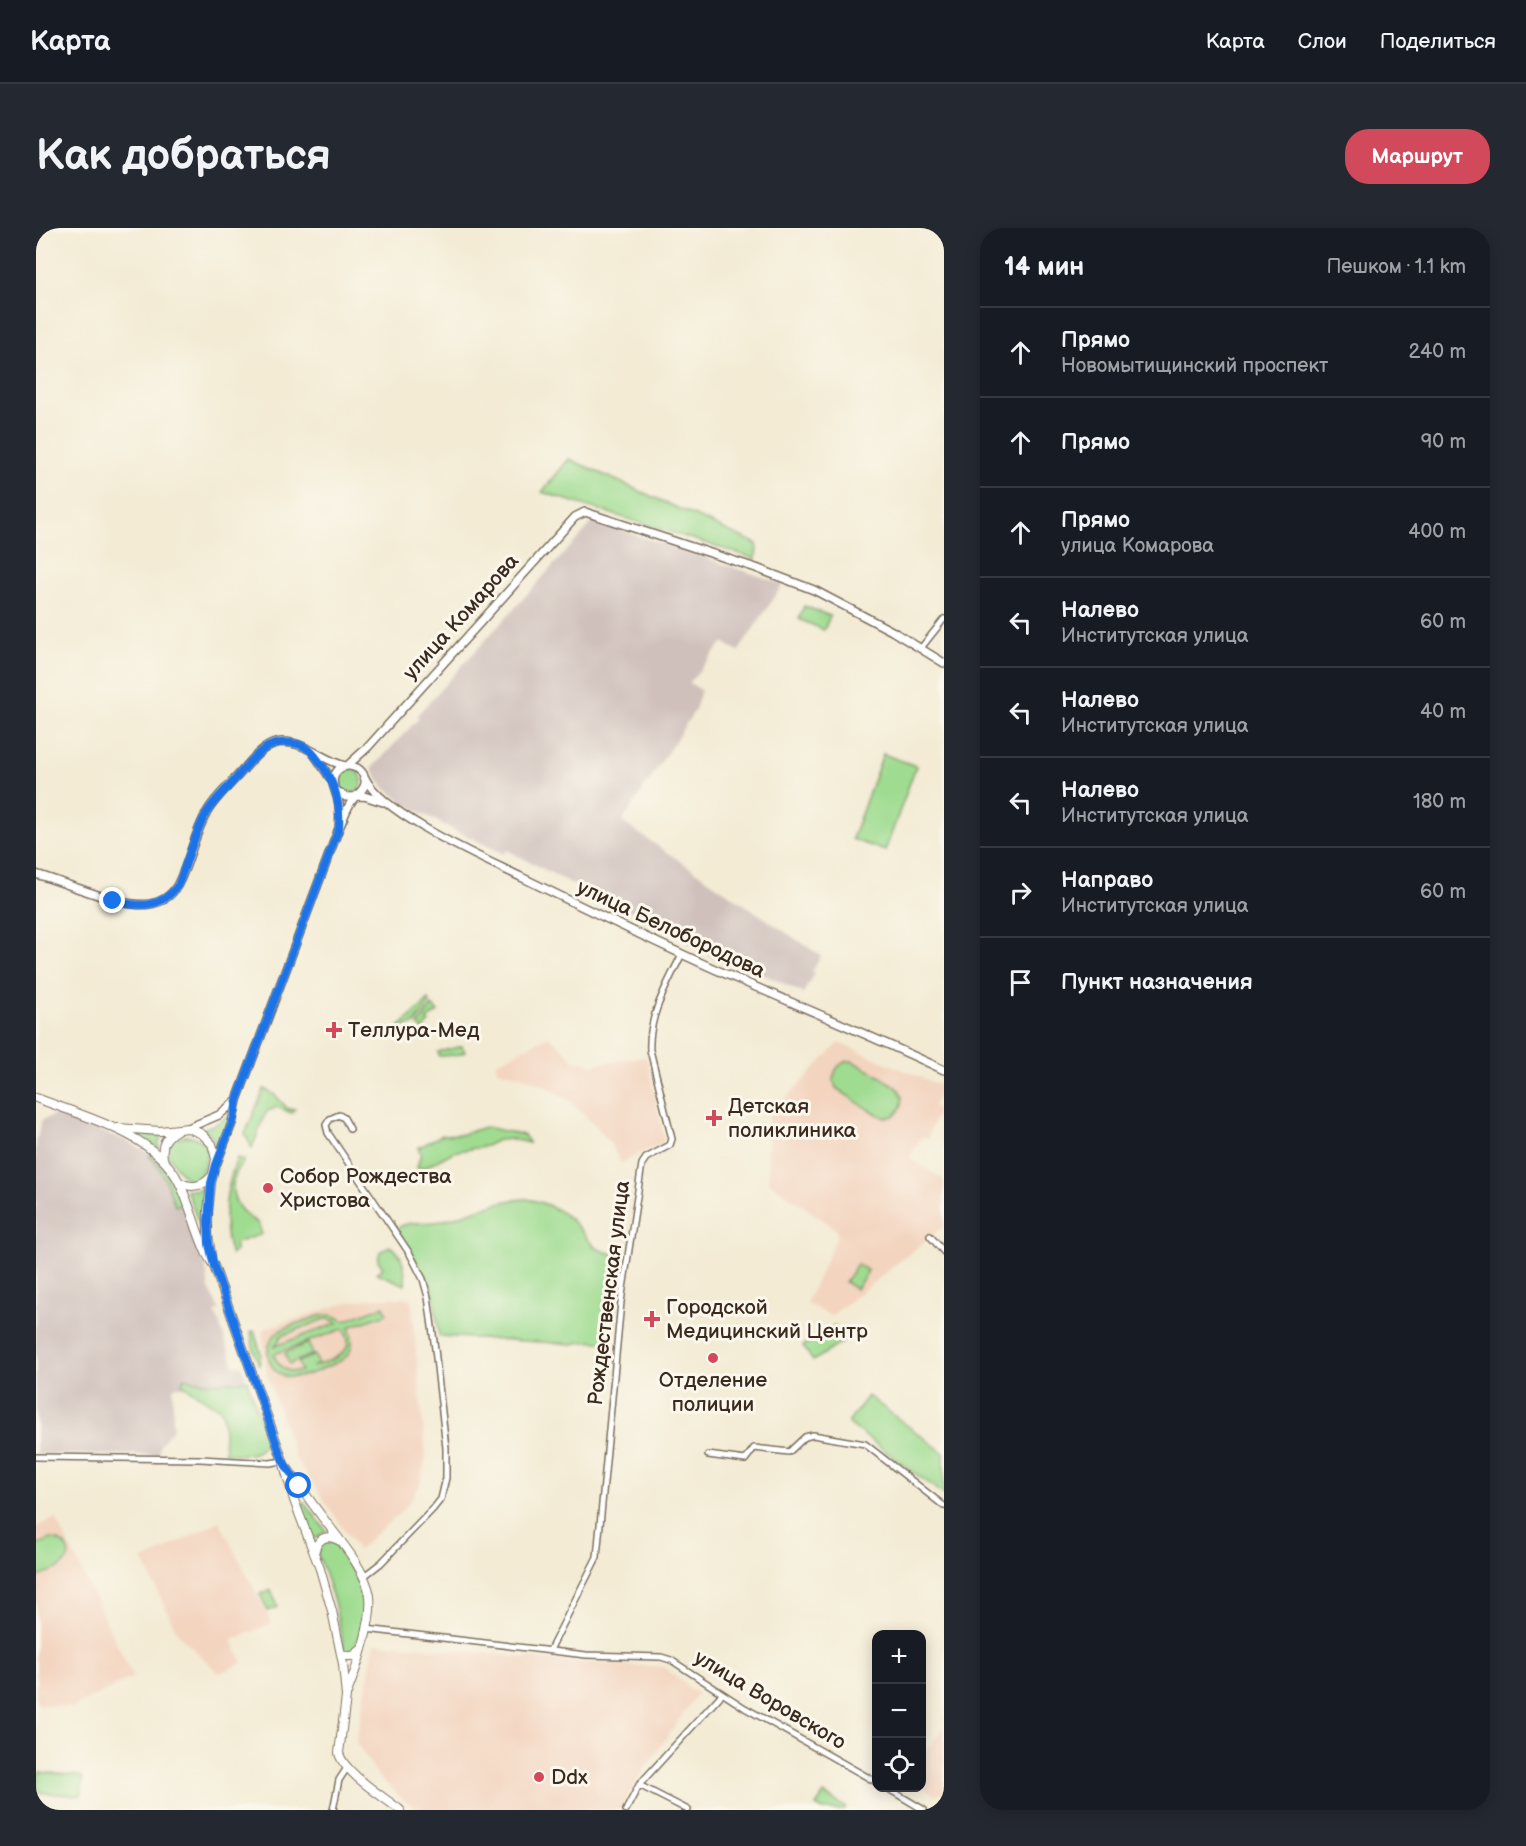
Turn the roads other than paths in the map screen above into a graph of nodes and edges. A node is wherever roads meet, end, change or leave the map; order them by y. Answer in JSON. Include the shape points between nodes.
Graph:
{"nodes":[{"id":1,"x":944,"y":619,"type":"edge"},
{"id":2,"x":921,"y":648,"type":"junction"},
{"id":3,"x":944,"y":663,"type":"edge"},
{"id":4,"x":368,"y":747,"type":"junction"},
{"id":5,"x":310,"y":750,"type":"junction"},
{"id":6,"x":347,"y":766,"type":"junction"},
{"id":7,"x":364,"y":776,"type":"junction"},
{"id":8,"x":335,"y":787,"type":"junction"},
{"id":9,"x":356,"y":796,"type":"junction"},
{"id":10,"x":390,"y":806,"type":"junction"},
{"id":11,"x":339,"y":828,"type":"junction"},
{"id":12,"x":36,"y":874,"type":"edge"},
{"id":13,"x":682,"y":954,"type":"junction"},
{"id":14,"x":944,"y":1070,"type":"edge"},
{"id":15,"x":36,"y":1098,"type":"edge"},
{"id":16,"x":237,"y":1100,"type":"junction"},
{"id":17,"x":111,"y":1127,"type":"junction"},
{"id":18,"x":188,"y":1128,"type":"junction"},
{"id":19,"x":350,"y":1129,"type":"dead end"},
{"id":20,"x":177,"y":1130,"type":"junction"},
{"id":21,"x":163,"y":1158,"type":"junction"},
{"id":22,"x":216,"y":1165,"type":"junction"},
{"id":23,"x":213,"y":1174,"type":"junction"},
{"id":24,"x":179,"y":1182,"type":"junction"},
{"id":25,"x":930,"y":1236,"type":"dead end"},
{"id":26,"x":944,"y":1252,"type":"edge"},
{"id":27,"x":213,"y":1265,"type":"junction"},
{"id":28,"x":708,"y":1455,"type":"dead end"},
{"id":29,"x":36,"y":1457,"type":"edge"},
{"id":30,"x":283,"y":1461,"type":"junction"},
{"id":31,"x":944,"y":1506,"type":"edge"},
{"id":32,"x":340,"y":1540,"type":"junction"},
{"id":33,"x":314,"y":1554,"type":"junction"},
{"id":34,"x":363,"y":1576,"type":"junction"},
{"id":35,"x":366,"y":1629,"type":"junction"},
{"id":36,"x":362,"y":1648,"type":"junction"},
{"id":37,"x":550,"y":1650,"type":"junction"},
{"id":38,"x":341,"y":1653,"type":"junction"},
{"id":39,"x":722,"y":1694,"type":"junction"},
{"id":40,"x":346,"y":1697,"type":"junction"},
{"id":41,"x":347,"y":1768,"type":"junction"},
{"id":42,"x":872,"y":1780,"type":"edge"},
{"id":43,"x":639,"y":1785,"type":"junction"},
{"id":44,"x":894,"y":1792,"type":"edge"},
{"id":45,"x":333,"y":1810,"type":"edge"},
{"id":46,"x":400,"y":1810,"type":"edge"},
{"id":47,"x":626,"y":1810,"type":"edge"},
{"id":48,"x":688,"y":1810,"type":"edge"},
{"id":49,"x":924,"y":1810,"type":"edge"}],
"edges":[{"from":1,"to":2,"type":"street"},
{"from":2,"to":3,"type":"street"},
{"from":2,"to":4,"type":"street","name":"улица Комарова","via":[[794,581],[582,512]]},
{"from":4,"to":6,"type":"street","name":"улица Комарова"},
{"from":4,"to":7,"type":"street","via":[[361,763]]},
{"from":5,"to":6,"type":"street"},
{"from":5,"to":8,"type":"street"},
{"from":5,"to":12,"type":"street","via":[[298,744],[277,743],[251,760],[210,807],[178,885],[158,902],[122,903]]},
{"from":6,"to":7,"type":"street","via":[[356,767]]},
{"from":6,"to":8,"type":"street","via":[[336,772]]},
{"from":7,"to":9,"type":"street","via":[[362,791]]},
{"from":7,"to":10,"type":"street","name":"улица Белобородова","via":[[373,791]]},
{"from":8,"to":9,"type":"street","via":[[346,797]]},
{"from":8,"to":11,"type":"street"},
{"from":9,"to":10,"type":"street","name":"улица Белобородова"},
{"from":9,"to":11,"type":"street"},
{"from":10,"to":13,"type":"street","name":"улица Белобородова","via":[[470,852]]},
{"from":11,"to":16,"type":"street"},
{"from":13,"to":14,"type":"street","name":"улица Белобородова"},
{"from":13,"to":37,"type":"street","name":"Рождественская улица","via":[[655,1014],[650,1038],[672,1139],[670,1145],[642,1164],[621,1302],[597,1557]]},
{"from":15,"to":17,"type":"main road"},
{"from":16,"to":18,"type":"street","via":[[219,1115]]},
{"from":16,"to":22,"type":"street"},
{"from":17,"to":20,"type":"main road"},
{"from":17,"to":21,"type":"main road"},
{"from":18,"to":20,"type":"main road"},
{"from":18,"to":22,"type":"main road","via":[[209,1140]]},
{"from":19,"to":34,"type":"street","via":[[339,1115],[326,1125],[410,1254],[426,1288],[441,1390],[447,1467],[444,1492],[434,1509]]},
{"from":20,"to":21,"type":"main road","via":[[163,1145]]},
{"from":21,"to":24,"type":"main road"},
{"from":22,"to":23,"type":"main road"},
{"from":23,"to":24,"type":"main road","via":[[193,1187]]},
{"from":23,"to":27,"type":"main road","via":[[208,1235]]},
{"from":24,"to":27,"type":"main road"},
{"from":25,"to":26,"type":"street"},
{"from":27,"to":30,"type":"main road"},
{"from":28,"to":31,"type":"street","via":[[745,1460],[754,1448],[789,1452],[813,1435],[865,1444]]},
{"from":29,"to":30,"type":"street"},
{"from":30,"to":32,"type":"main road"},
{"from":30,"to":33,"type":"main road"},
{"from":32,"to":33,"type":"main road","via":[[331,1536],[322,1539]]},
{"from":32,"to":34,"type":"main road"},
{"from":33,"to":38,"type":"main road"},
{"from":34,"to":35,"type":"main road","via":[[370,1599]]},
{"from":35,"to":36,"type":"main road"},
{"from":35,"to":37,"type":"street","name":"улица Воровского"},
{"from":36,"to":38,"type":"main road","via":[[353,1656]]},
{"from":36,"to":40,"type":"main road"},
{"from":37,"to":39,"type":"street","name":"улица Воровского","via":[[661,1657]]},
{"from":38,"to":40,"type":"main road"},
{"from":39,"to":42,"type":"street","name":"улица Воровского"},
{"from":39,"to":43,"type":"street"},
{"from":40,"to":41,"type":"main road","via":[[339,1753]]},
{"from":41,"to":45,"type":"street","via":[[339,1780]]},
{"from":41,"to":46,"type":"main road"},
{"from":43,"to":47,"type":"street"},
{"from":43,"to":48,"type":"street"},
{"from":44,"to":49,"type":"street"}]}
